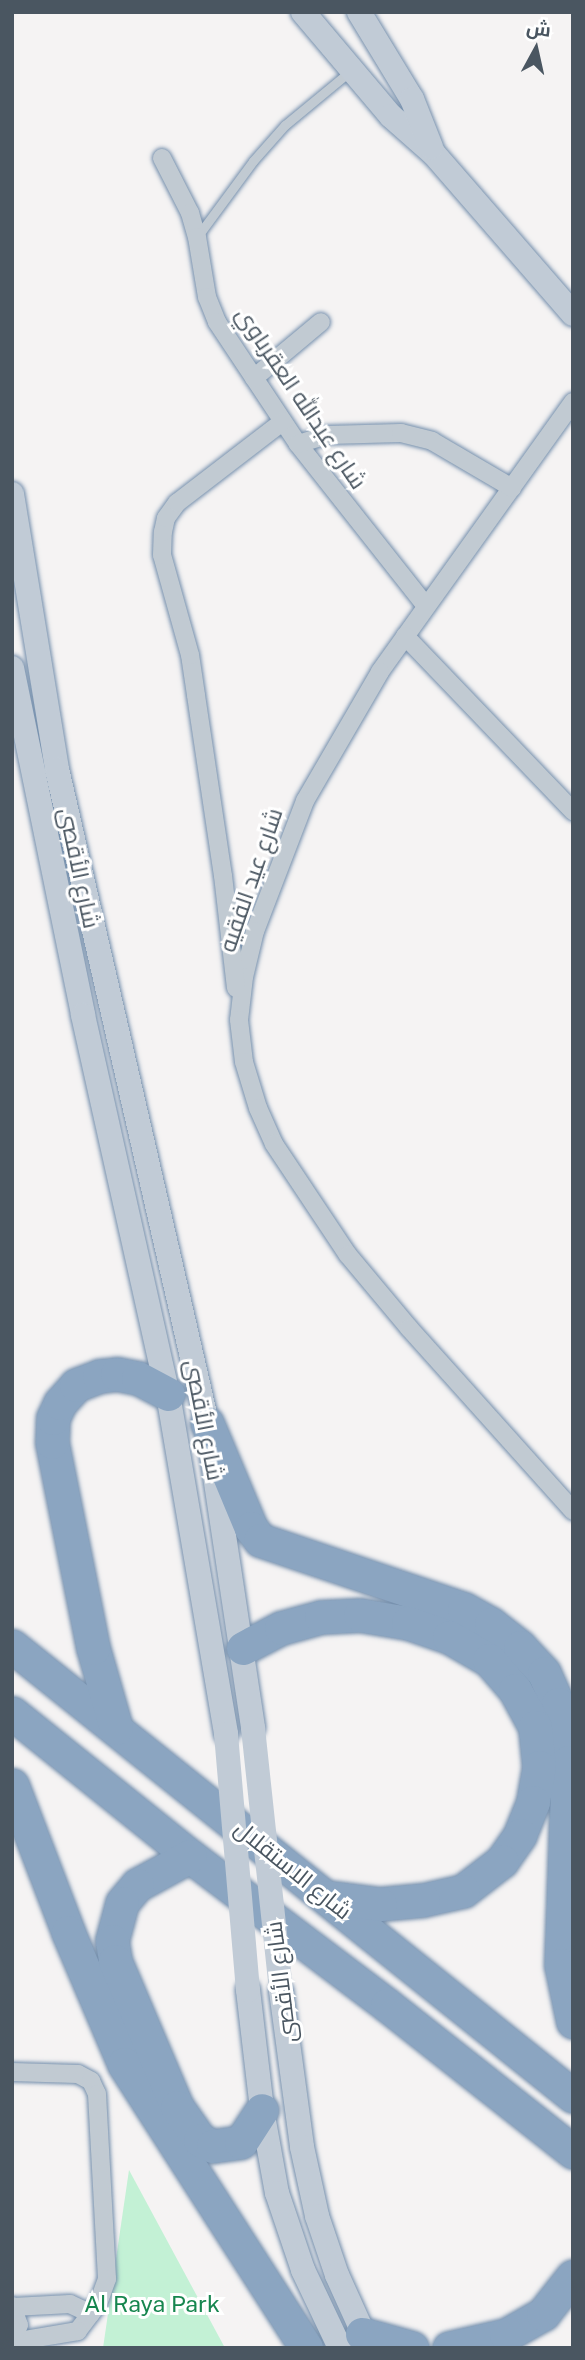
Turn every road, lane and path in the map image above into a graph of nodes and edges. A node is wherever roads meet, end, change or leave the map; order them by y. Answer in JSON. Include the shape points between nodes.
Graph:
{"nodes":[{"id":1,"x":303,"y":12,"type":"edge"},
{"id":2,"x":359,"y":12,"type":"edge"},
{"id":3,"x":351,"y":71,"type":"junction"},
{"id":4,"x":434,"y":154,"type":"junction"},
{"id":5,"x":162,"y":158,"type":"dead end"},
{"id":6,"x":197,"y":237,"type":"junction"},
{"id":7,"x":573,"y":314,"type":"edge"},
{"id":8,"x":321,"y":322,"type":"dead end"},
{"id":9,"x":254,"y":378,"type":"junction"},
{"id":10,"x":573,"y":402,"type":"edge"},
{"id":11,"x":282,"y":422,"type":"junction"},
{"id":12,"x":298,"y":444,"type":"junction"},
{"id":13,"x":512,"y":488,"type":"junction"},
{"id":14,"x":12,"y":494,"type":"edge"},
{"id":15,"x":426,"y":606,"type":"junction"},
{"id":16,"x":405,"y":636,"type":"junction"},
{"id":17,"x":12,"y":668,"type":"edge"},
{"id":18,"x":573,"y":811,"type":"edge"},
{"id":19,"x":239,"y":1020,"type":"junction"},
{"id":20,"x":168,"y":1394,"type":"junction"},
{"id":21,"x":207,"y":1423,"type":"junction"},
{"id":22,"x":573,"y":1511,"type":"edge"},
{"id":23,"x":12,"y":1646,"type":"edge"},
{"id":24,"x":243,"y":1647,"type":"junction"},
{"id":25,"x":12,"y":1713,"type":"edge"},
{"id":26,"x":116,"y":1728,"type":"junction"},
{"id":27,"x":12,"y":1785,"type":"edge"},
{"id":28,"x":190,"y":1856,"type":"junction"},
{"id":29,"x":326,"y":1897,"type":"junction"},
{"id":30,"x":573,"y":2022,"type":"edge"},
{"id":31,"x":12,"y":2072,"type":"edge"},
{"id":32,"x":573,"y":2096,"type":"edge"},
{"id":33,"x":262,"y":2110,"type":"junction"},
{"id":34,"x":571,"y":2155,"type":"edge"},
{"id":35,"x":573,"y":2276,"type":"edge"},
{"id":36,"x":12,"y":2307,"type":"edge"},
{"id":37,"x":92,"y":2314,"type":"junction"},
{"id":38,"x":12,"y":2340,"type":"edge"},
{"id":39,"x":357,"y":2343,"type":"edge"},
{"id":40,"x":306,"y":2348,"type":"edge"},
{"id":41,"x":412,"y":2348,"type":"edge"},
{"id":42,"x":449,"y":2348,"type":"edge"}],
"edges":[{"from":1,"to":3,"type":"main road"},
{"from":2,"to":4,"type":"main road","via":[[412,99]]},
{"from":3,"to":4,"type":"main road","via":[[391,116]]},
{"from":3,"to":6,"type":"lane","via":[[285,125]]},
{"from":4,"to":7,"type":"main road"},
{"from":5,"to":6,"type":"street","name":"شارع عبدالله العقرباوي"},
{"from":6,"to":9,"type":"street","name":"شارع عبدالله العقرباوي","via":[[212,309]]},
{"from":8,"to":9,"type":"street"},
{"from":9,"to":11,"type":"street","name":"شارع عبدالله العقرباوي"},
{"from":10,"to":13,"type":"street","name":"شارع عيد الفقيه"},
{"from":11,"to":12,"type":"street","name":"شارع عبدالله العقرباوي"},
{"from":11,"to":19,"type":"street","via":[[177,503],[163,532],[162,555],[197,695]]},
{"from":12,"to":13,"type":"street","via":[[328,435],[401,433],[432,441]]},
{"from":12,"to":15,"type":"street","name":"شارع عبدالله العقرباوي"},
{"from":13,"to":15,"type":"street","name":"شارع عيد الفقيه"},
{"from":14,"to":21,"type":"main road","name":"شارع الأقصى","via":[[57,769]]},
{"from":15,"to":16,"type":"street","name":"شارع عيد الفقيه"},
{"from":16,"to":18,"type":"street"},
{"from":16,"to":19,"type":"street","name":"شارع عيد الفقيه","via":[[305,801],[255,931]]},
{"from":17,"to":20,"type":"main road","name":"شارع الأقصى","via":[[80,1002]]},
{"from":19,"to":22,"type":"street","name":"شارع عيد الفقيه","via":[[244,1062],[274,1144],[348,1255]]},
{"from":20,"to":26,"type":"highway","via":[[138,1378],[99,1376],[76,1385],[53,1418],[52,1442],[93,1648]]},
{"from":20,"to":33,"type":"main road","name":"شارع الأقصى","bridge":true,"via":[[226,1734]]},
{"from":21,"to":24,"type":"main road","name":"شارع الأقصى"},
{"from":21,"to":30,"type":"highway","via":[[260,1540],[464,1608],[520,1647],[544,1673],[558,1704],[568,1762],[561,1965]]},
{"from":23,"to":26,"type":"highway","name":"شارع الاستقلال"},
{"from":24,"to":29,"type":"highway","via":[[281,1628],[321,1617],[360,1615],[408,1623],[449,1637],[489,1660],[515,1690],[535,1727],[539,1767],[533,1802],[520,1835],[502,1861],[463,1891],[423,1900],[380,1904]]},
{"from":24,"to":39,"type":"main road","name":"شارع الأقصى","bridge":true,"via":[[302,2147],[317,2216]]},
{"from":25,"to":28,"type":"highway"},
{"from":26,"to":29,"type":"highway","name":"شارع الاستقلال"},
{"from":27,"to":40,"type":"highway","via":[[124,2064]]},
{"from":28,"to":33,"type":"highway","via":[[137,1885],[121,1903],[113,1932],[115,1961],[177,2107],[200,2140],[213,2147],[241,2142]]},
{"from":28,"to":34,"type":"highway","via":[[387,2005]]},
{"from":29,"to":32,"type":"highway","name":"شارع الاستقلال"},
{"from":31,"to":37,"type":"street","via":[[78,2074],[91,2081],[97,2094],[107,2279]]},
{"from":33,"to":39,"type":"main road","name":"شارع الأقصى","via":[[283,2215],[303,2270]]},
{"from":35,"to":42,"type":"highway","via":[[543,2314],[506,2335]]},
{"from":36,"to":37,"type":"street","via":[[70,2304]]},
{"from":36,"to":38,"type":"street","via":[[19,2325]]},
{"from":37,"to":38,"type":"street","via":[[78,2332]]},
{"from":39,"to":41,"type":"highway"}]}
